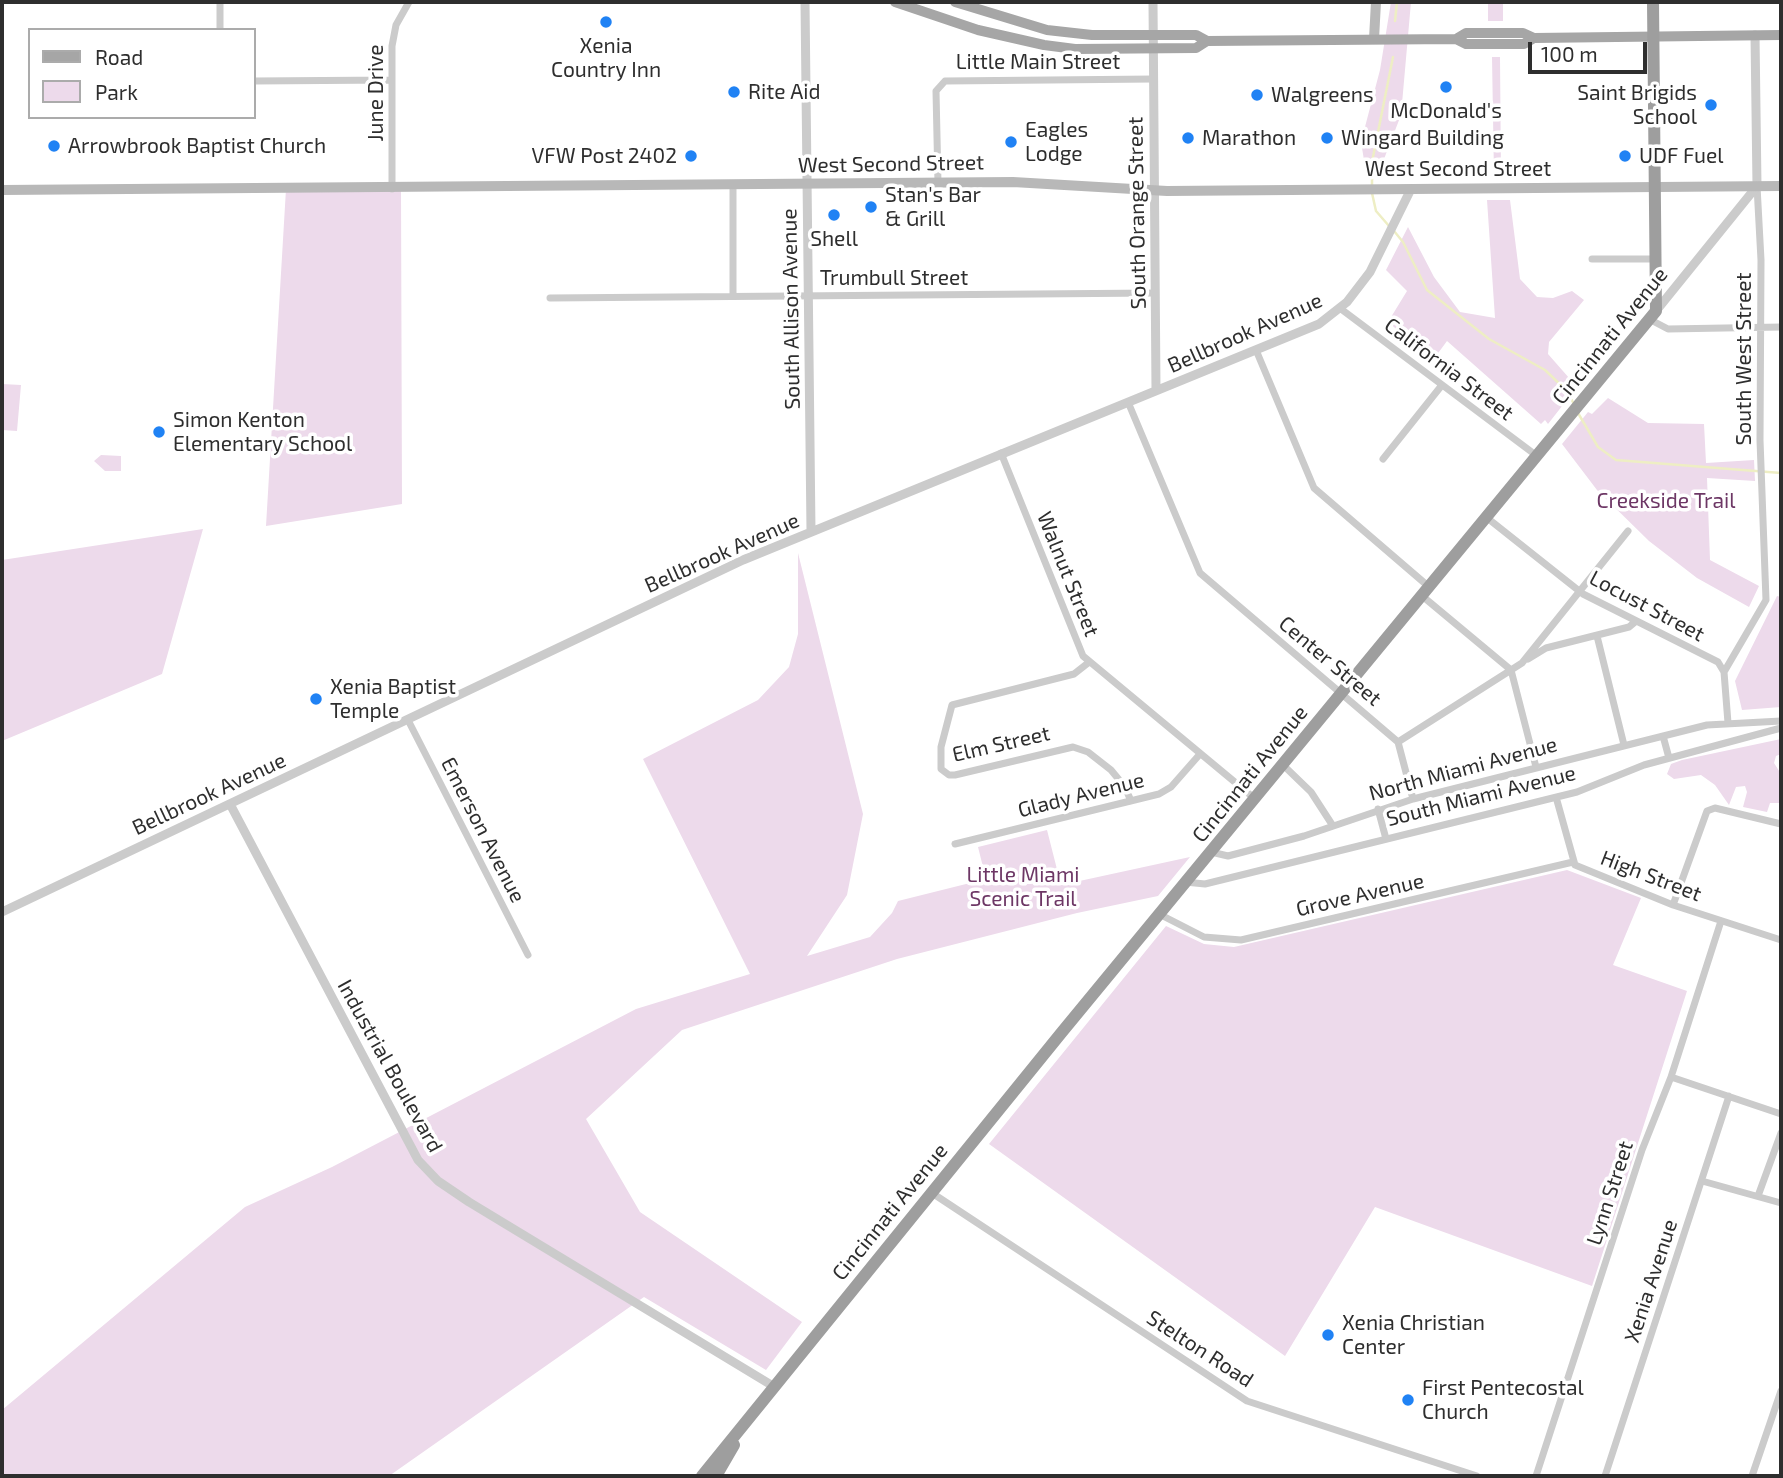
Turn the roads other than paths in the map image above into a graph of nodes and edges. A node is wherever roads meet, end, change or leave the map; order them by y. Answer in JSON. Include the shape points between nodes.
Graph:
{"nodes":[{"id":1,"x":220,"y":2,"type":"edge"},
{"id":2,"x":409,"y":2,"type":"edge"},
{"id":3,"x":805,"y":2,"type":"edge"},
{"id":4,"x":895,"y":2,"type":"edge"},
{"id":5,"x":955,"y":2,"type":"edge"},
{"id":6,"x":1153,"y":2,"type":"edge"},
{"id":7,"x":1376,"y":2,"type":"edge"},
{"id":8,"x":1653,"y":2,"type":"edge"},
{"id":9,"x":220,"y":28,"type":"edge"},
{"id":10,"x":1153,"y":35,"type":"junction"},
{"id":11,"x":1755,"y":35,"type":"junction"},
{"id":12,"x":1781,"y":35,"type":"edge"},
{"id":13,"x":1654,"y":37,"type":"junction"},
{"id":14,"x":1374,"y":39,"type":"junction"},
{"id":15,"x":1207,"y":41,"type":"junction"},
{"id":16,"x":1153,"y":49,"type":"junction"},
{"id":17,"x":1153,"y":79,"type":"junction"},
{"id":18,"x":392,"y":80,"type":"junction"},
{"id":19,"x":256,"y":81,"type":"edge"},
{"id":20,"x":938,"y":183,"type":"junction"},
{"id":21,"x":808,"y":184,"type":"junction"},
{"id":22,"x":733,"y":186,"type":"junction"},
{"id":23,"x":1757,"y":186,"type":"junction"},
{"id":24,"x":1781,"y":186,"type":"edge"},
{"id":25,"x":1655,"y":187,"type":"junction"},
{"id":26,"x":393,"y":189,"type":"junction"},
{"id":27,"x":1411,"y":189,"type":"junction"},
{"id":28,"x":2,"y":190,"type":"edge"},
{"id":29,"x":1153,"y":190,"type":"junction"},
{"id":30,"x":1592,"y":259,"type":"dead end"},
{"id":31,"x":1655,"y":259,"type":"junction"},
{"id":32,"x":1155,"y":293,"type":"junction"},
{"id":33,"x":733,"y":296,"type":"junction"},
{"id":34,"x":807,"y":296,"type":"junction"},
{"id":35,"x":550,"y":298,"type":"dead end"},
{"id":36,"x":1341,"y":309,"type":"junction"},
{"id":37,"x":1653,"y":315,"type":"junction"},
{"id":38,"x":1781,"y":327,"type":"edge"},
{"id":39,"x":1761,"y":328,"type":"junction"},
{"id":40,"x":1256,"y":349,"type":"junction"},
{"id":41,"x":1443,"y":385,"type":"junction"},
{"id":42,"x":1156,"y":390,"type":"junction"},
{"id":43,"x":1128,"y":402,"type":"junction"},
{"id":44,"x":1001,"y":453,"type":"junction"},
{"id":45,"x":1537,"y":456,"type":"junction"},
{"id":46,"x":1383,"y":459,"type":"dead end"},
{"id":47,"x":1486,"y":517,"type":"junction"},
{"id":48,"x":811,"y":531,"type":"junction"},
{"id":49,"x":1628,"y":531,"type":"dead end"},
{"id":50,"x":1425,"y":591,"type":"junction"},
{"id":51,"x":1580,"y":592,"type":"junction"},
{"id":52,"x":1635,"y":622,"type":"junction"},
{"id":53,"x":1597,"y":636,"type":"junction"},
{"id":54,"x":1088,"y":663,"type":"junction"},
{"id":55,"x":1522,"y":663,"type":"junction"},
{"id":56,"x":1511,"y":670,"type":"junction"},
{"id":57,"x":1724,"y":672,"type":"junction"},
{"id":58,"x":1341,"y":693,"type":"junction"},
{"id":59,"x":408,"y":720,"type":"junction"},
{"id":60,"x":1781,"y":720,"type":"edge"},
{"id":61,"x":1728,"y":723,"type":"junction"},
{"id":62,"x":1781,"y":728,"type":"edge"},
{"id":63,"x":1662,"y":736,"type":"junction"},
{"id":64,"x":1398,"y":742,"type":"junction"},
{"id":65,"x":1624,"y":745,"type":"junction"},
{"id":66,"x":1200,"y":754,"type":"junction"},
{"id":67,"x":1669,"y":758,"type":"junction"},
{"id":68,"x":1282,"y":764,"type":"junction"},
{"id":69,"x":1536,"y":767,"type":"junction"},
{"id":70,"x":1556,"y":797,"type":"junction"},
{"id":71,"x":1254,"y":798,"type":"junction"},
{"id":72,"x":1413,"y":799,"type":"junction"},
{"id":73,"x":1131,"y":800,"type":"junction"},
{"id":74,"x":230,"y":804,"type":"junction"},
{"id":75,"x":1378,"y":809,"type":"junction"},
{"id":76,"x":1781,"y":824,"type":"edge"},
{"id":77,"x":1333,"y":826,"type":"junction"},
{"id":78,"x":1386,"y":839,"type":"junction"},
{"id":79,"x":955,"y":844,"type":"dead end"},
{"id":80,"x":1211,"y":852,"type":"junction"},
{"id":81,"x":1573,"y":862,"type":"junction"},
{"id":82,"x":1185,"y":882,"type":"junction"},
{"id":83,"x":1673,"y":905,"type":"junction"},
{"id":84,"x":2,"y":912,"type":"edge"},
{"id":85,"x":1159,"y":914,"type":"junction"},
{"id":86,"x":1721,"y":921,"type":"junction"},
{"id":87,"x":1781,"y":940,"type":"edge"},
{"id":88,"x":528,"y":955,"type":"dead end"},
{"id":89,"x":1671,"y":1077,"type":"junction"},
{"id":90,"x":1729,"y":1096,"type":"junction"},
{"id":91,"x":1781,"y":1114,"type":"edge"},
{"id":92,"x":1781,"y":1133,"type":"edge"},
{"id":93,"x":1702,"y":1181,"type":"junction"},
{"id":94,"x":932,"y":1193,"type":"junction"},
{"id":95,"x":1758,"y":1196,"type":"junction"},
{"id":96,"x":1781,"y":1203,"type":"edge"},
{"id":97,"x":773,"y":1386,"type":"junction"},
{"id":98,"x":1781,"y":1391,"type":"edge"},
{"id":99,"x":702,"y":1476,"type":"edge"},
{"id":100,"x":716,"y":1476,"type":"edge"},
{"id":101,"x":1477,"y":1476,"type":"edge"},
{"id":102,"x":1536,"y":1476,"type":"edge"},
{"id":103,"x":1605,"y":1476,"type":"edge"},
{"id":104,"x":1752,"y":1476,"type":"edge"}],
"edges":[{"from":1,"to":9,"type":"street"},
{"from":2,"to":18,"type":"street","name":"June Drive","via":[[393,35]]},
{"from":3,"to":21,"type":"street","name":"South Allison Avenue"},
{"from":4,"to":16,"type":"main road","via":[[1022,41],[1075,49]]},
{"from":5,"to":10,"type":"main road","via":[[1047,30]]},
{"from":6,"to":10,"type":"street","name":"South Orange Street"},
{"from":7,"to":14,"type":"main road"},
{"from":8,"to":13,"type":"highway"},
{"from":10,"to":15,"type":"main road","via":[[1196,35]]},
{"from":10,"to":16,"type":"street","name":"South Orange Street"},
{"from":11,"to":12,"type":"main road"},
{"from":11,"to":13,"type":"main road"},
{"from":11,"to":23,"type":"street","name":"South West Street"},
{"from":13,"to":14,"type":"main road","via":[[1534,38],[1524,33],[1466,33],[1456,39]]},
{"from":13,"to":25,"type":"highway"},
{"from":14,"to":15,"type":"main road"},
{"from":15,"to":16,"type":"main road","via":[[1196,48]]},
{"from":16,"to":17,"type":"street","name":"South Orange Street"},
{"from":17,"to":20,"type":"street","name":"Little Main Street","via":[[940,83],[936,91]]},
{"from":17,"to":29,"type":"street","name":"South Orange Street"},
{"from":18,"to":19,"type":"street"},
{"from":18,"to":26,"type":"street","name":"June Drive"},
{"from":20,"to":21,"type":"main road","name":"West Second Street"},
{"from":20,"to":29,"type":"main road","name":"West Second Street","via":[[1034,182]]},
{"from":21,"to":22,"type":"main road","name":"West Second Street"},
{"from":21,"to":34,"type":"street","name":"South Allison Avenue"},
{"from":22,"to":26,"type":"main road","name":"West Second Street"},
{"from":22,"to":33,"type":"street"},
{"from":23,"to":24,"type":"main road","name":"West Second Street"},
{"from":23,"to":25,"type":"main road","name":"West Second Street"},
{"from":23,"to":37,"type":"street","name":"Cincinnati Avenue"},
{"from":23,"to":39,"type":"street","name":"South West Street"},
{"from":25,"to":27,"type":"main road","name":"West Second Street"},
{"from":25,"to":31,"type":"highway"},
{"from":26,"to":28,"type":"main road","name":"West Second Street"},
{"from":27,"to":29,"type":"main road","name":"West Second Street"},
{"from":27,"to":36,"type":"street","name":"Bellbrook Avenue","via":[[1370,271]]},
{"from":29,"to":32,"type":"street","name":"South Orange Street"},
{"from":30,"to":31,"type":"street"},
{"from":31,"to":37,"type":"highway"},
{"from":32,"to":34,"type":"street","name":"Trumbull Street"},
{"from":32,"to":42,"type":"street","name":"South Orange Street"},
{"from":33,"to":34,"type":"street","name":"Trumbull Street"},
{"from":33,"to":35,"type":"street","name":"Trumbull Street"},
{"from":34,"to":48,"type":"street","name":"South Allison Avenue"},
{"from":36,"to":40,"type":"street","name":"Bellbrook Avenue","via":[[1319,324]]},
{"from":36,"to":41,"type":"street","name":"California Street"},
{"from":37,"to":39,"type":"street","via":[[1668,329]]},
{"from":37,"to":45,"type":"highway","name":"Cincinnati Avenue"},
{"from":38,"to":39,"type":"street"},
{"from":39,"to":57,"type":"street","name":"South West Street","via":[[1766,600]]},
{"from":40,"to":42,"type":"street","name":"Bellbrook Avenue"},
{"from":40,"to":50,"type":"street","via":[[1314,488]]},
{"from":41,"to":45,"type":"street","name":"California Street"},
{"from":41,"to":46,"type":"street"},
{"from":42,"to":43,"type":"street","name":"Bellbrook Avenue"},
{"from":43,"to":44,"type":"street","name":"Bellbrook Avenue"},
{"from":43,"to":58,"type":"street","name":"Center Street","via":[[1200,573]]},
{"from":44,"to":48,"type":"street","name":"Bellbrook Avenue"},
{"from":44,"to":54,"type":"street","name":"Walnut Street"},
{"from":45,"to":47,"type":"highway","name":"Cincinnati Avenue"},
{"from":47,"to":50,"type":"highway","name":"Cincinnati Avenue"},
{"from":47,"to":51,"type":"street","name":"Locust Street"},
{"from":48,"to":59,"type":"street","name":"Bellbrook Avenue"},
{"from":49,"to":51,"type":"street"},
{"from":50,"to":56,"type":"street"},
{"from":50,"to":58,"type":"highway","name":"Cincinnati Avenue"},
{"from":51,"to":52,"type":"street","name":"Locust Street"},
{"from":51,"to":55,"type":"street"},
{"from":52,"to":53,"type":"street"},
{"from":52,"to":57,"type":"street","name":"Locust Street","via":[[1718,662]]},
{"from":53,"to":55,"type":"street","via":[[1546,648]]},
{"from":53,"to":65,"type":"street"},
{"from":54,"to":66,"type":"street","name":"Walnut Street"},
{"from":54,"to":73,"type":"street","name":"Elm Street","via":[[1074,674],[952,705],[940,765],[944,773],[955,775],[1073,747],[1111,770]]},
{"from":55,"to":56,"type":"street"},
{"from":56,"to":64,"type":"street"},
{"from":56,"to":69,"type":"street"},
{"from":57,"to":61,"type":"street"},
{"from":58,"to":64,"type":"street","name":"Center Street"},
{"from":58,"to":68,"type":"highway","name":"Cincinnati Avenue"},
{"from":59,"to":74,"type":"street","name":"Bellbrook Avenue"},
{"from":59,"to":88,"type":"street","name":"Emerson Avenue"},
{"from":60,"to":61,"type":"street","name":"North Miami Avenue"},
{"from":61,"to":63,"type":"street","name":"North Miami Avenue"},
{"from":62,"to":67,"type":"street","name":"South Miami Avenue"},
{"from":63,"to":65,"type":"street","name":"North Miami Avenue"},
{"from":63,"to":67,"type":"street"},
{"from":64,"to":72,"type":"street"},
{"from":65,"to":69,"type":"street","name":"North Miami Avenue"},
{"from":66,"to":71,"type":"street","name":"Walnut Street"},
{"from":66,"to":73,"type":"street","name":"Glady Avenue","via":[[1166,791]]},
{"from":67,"to":70,"type":"street","name":"South Miami Avenue"},
{"from":68,"to":71,"type":"highway","name":"Cincinnati Avenue"},
{"from":68,"to":77,"type":"street","via":[[1311,792]]},
{"from":69,"to":72,"type":"street","name":"North Miami Avenue"},
{"from":70,"to":78,"type":"street","name":"South Miami Avenue"},
{"from":70,"to":81,"type":"street","name":"High Street"},
{"from":71,"to":80,"type":"highway","name":"Cincinnati Avenue"},
{"from":72,"to":75,"type":"street","name":"North Miami Avenue"},
{"from":73,"to":79,"type":"street","name":"Glady Avenue"},
{"from":74,"to":84,"type":"street","name":"Bellbrook Avenue"},
{"from":74,"to":97,"type":"street","name":"Industrial Boulevard","via":[[425,1167],[438,1181]]},
{"from":75,"to":77,"type":"street","name":"North Miami Avenue"},
{"from":75,"to":78,"type":"street"},
{"from":76,"to":83,"type":"street","via":[[1715,808],[1707,811]]},
{"from":77,"to":80,"type":"street","name":"North Miami Avenue","via":[[1228,856]]},
{"from":78,"to":82,"type":"street","name":"South Miami Avenue","via":[[1205,884]]},
{"from":80,"to":82,"type":"highway","name":"Cincinnati Avenue"},
{"from":81,"to":83,"type":"street","name":"High Street"},
{"from":81,"to":85,"type":"street","name":"Grove Avenue","via":[[1241,940],[1204,937]]},
{"from":82,"to":85,"type":"highway","name":"Cincinnati Avenue"},
{"from":83,"to":86,"type":"street","name":"High Street"},
{"from":85,"to":94,"type":"highway","name":"Cincinnati Avenue"},
{"from":86,"to":87,"type":"street","name":"High Street"},
{"from":86,"to":89,"type":"street","name":"Lynn Street"},
{"from":89,"to":90,"type":"street"},
{"from":89,"to":102,"type":"street","name":"Lynn Street","via":[[1642,1150]]},
{"from":90,"to":91,"type":"street"},
{"from":90,"to":93,"type":"street","name":"Xenia Avenue"},
{"from":92,"to":95,"type":"street"},
{"from":93,"to":95,"type":"street"},
{"from":93,"to":103,"type":"street","name":"Xenia Avenue"},
{"from":94,"to":97,"type":"highway","name":"Cincinnati Avenue"},
{"from":94,"to":101,"type":"street","name":"Stelton Road","via":[[1247,1401]]},
{"from":95,"to":96,"type":"street"},
{"from":97,"to":99,"type":"highway","name":"Cincinnati Avenue"},
{"from":97,"to":100,"type":"highway","name":"Cincinnati Avenue"},
{"from":98,"to":104,"type":"street"}]}
